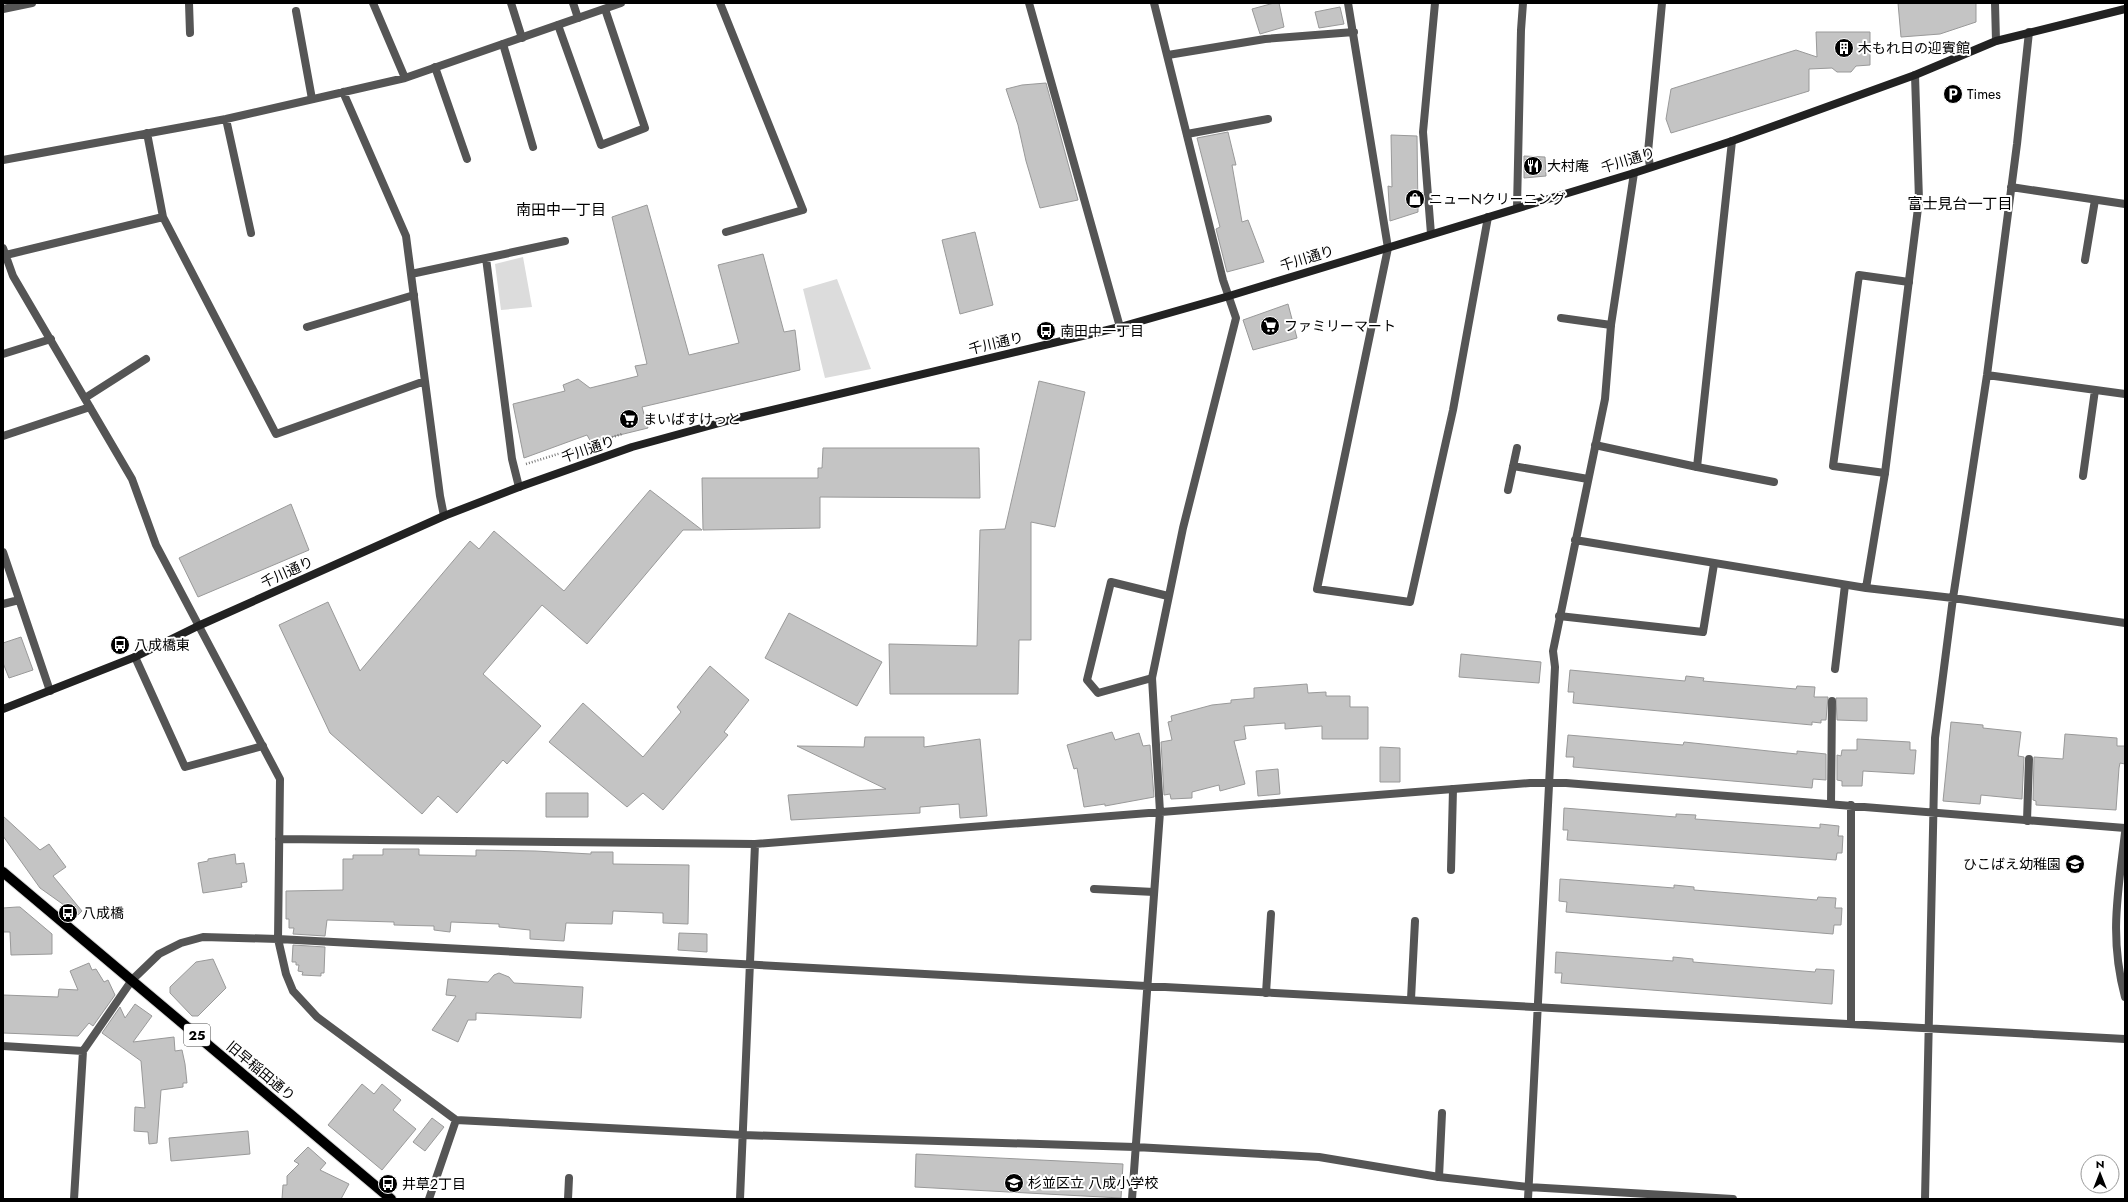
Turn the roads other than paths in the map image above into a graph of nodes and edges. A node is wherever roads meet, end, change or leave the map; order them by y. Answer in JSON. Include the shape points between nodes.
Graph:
{"nodes":[{"id":1,"x":32,"y":3,"type":"edge"},
{"id":2,"x":189,"y":3,"type":"edge"},
{"id":3,"x":373,"y":3,"type":"edge"},
{"id":4,"x":511,"y":3,"type":"edge"},
{"id":5,"x":573,"y":3,"type":"edge"},
{"id":6,"x":621,"y":3,"type":"edge"},
{"id":7,"x":720,"y":3,"type":"edge"},
{"id":8,"x":1028,"y":3,"type":"edge"},
{"id":9,"x":1154,"y":3,"type":"edge"},
{"id":10,"x":1348,"y":3,"type":"edge"},
{"id":11,"x":1434,"y":3,"type":"edge"},
{"id":12,"x":1523,"y":3,"type":"edge"},
{"id":13,"x":1662,"y":3,"type":"edge"},
{"id":14,"x":1996,"y":3,"type":"edge"},
{"id":15,"x":3,"y":9,"type":"edge"},
{"id":16,"x":605,"y":9,"type":"junction"},
{"id":17,"x":2125,"y":9,"type":"edge"},
{"id":18,"x":296,"y":11,"type":"dead end"},
{"id":19,"x":578,"y":18,"type":"junction"},
{"id":20,"x":558,"y":25,"type":"junction"},
{"id":21,"x":1354,"y":32,"type":"junction"},
{"id":22,"x":2029,"y":32,"type":"junction"},
{"id":23,"x":190,"y":33,"type":"dead end"},
{"id":24,"x":522,"y":38,"type":"junction"},
{"id":25,"x":1996,"y":41,"type":"junction"},
{"id":26,"x":503,"y":44,"type":"junction"},
{"id":27,"x":1168,"y":55,"type":"junction"},
{"id":28,"x":435,"y":68,"type":"junction"},
{"id":29,"x":1915,"y":75,"type":"junction"},
{"id":30,"x":405,"y":78,"type":"junction"},
{"id":31,"x":343,"y":92,"type":"junction"},
{"id":32,"x":312,"y":100,"type":"junction"},
{"id":33,"x":226,"y":119,"type":"junction"},
{"id":34,"x":1268,"y":119,"type":"dead end"},
{"id":35,"x":147,"y":133,"type":"junction"},
{"id":36,"x":1187,"y":134,"type":"junction"},
{"id":37,"x":1732,"y":141,"type":"junction"},
{"id":38,"x":533,"y":147,"type":"dead end"},
{"id":39,"x":467,"y":159,"type":"dead end"},
{"id":40,"x":3,"y":160,"type":"edge"},
{"id":41,"x":1650,"y":167,"type":"junction"},
{"id":42,"x":1634,"y":173,"type":"junction"},
{"id":43,"x":2011,"y":187,"type":"junction"},
{"id":44,"x":2094,"y":200,"type":"junction"},
{"id":45,"x":2125,"y":204,"type":"edge"},
{"id":46,"x":1517,"y":207,"type":"junction"},
{"id":47,"x":163,"y":217,"type":"junction"},
{"id":48,"x":1488,"y":217,"type":"junction"},
{"id":49,"x":726,"y":232,"type":"dead end"},
{"id":50,"x":251,"y":233,"type":"dead end"},
{"id":51,"x":1431,"y":234,"type":"junction"},
{"id":52,"x":565,"y":241,"type":"dead end"},
{"id":53,"x":1388,"y":248,"type":"junction"},
{"id":54,"x":4,"y":252,"type":"edge"},
{"id":55,"x":486,"y":258,"type":"junction"},
{"id":56,"x":2085,"y":260,"type":"dead end"},
{"id":57,"x":411,"y":274,"type":"junction"},
{"id":58,"x":1909,"y":282,"type":"junction"},
{"id":59,"x":414,"y":295,"type":"junction"},
{"id":60,"x":1229,"y":296,"type":"junction"},
{"id":61,"x":1561,"y":318,"type":"dead end"},
{"id":62,"x":1611,"y":325,"type":"junction"},
{"id":63,"x":307,"y":327,"type":"dead end"},
{"id":64,"x":1120,"y":327,"type":"junction"},
{"id":65,"x":51,"y":339,"type":"junction"},
{"id":66,"x":3,"y":354,"type":"edge"},
{"id":67,"x":146,"y":359,"type":"dead end"},
{"id":68,"x":1986,"y":375,"type":"junction"},
{"id":69,"x":425,"y":381,"type":"junction"},
{"id":70,"x":2095,"y":390,"type":"junction"},
{"id":71,"x":2125,"y":394,"type":"edge"},
{"id":72,"x":85,"y":398,"type":"junction"},
{"id":73,"x":90,"y":407,"type":"junction"},
{"id":74,"x":3,"y":436,"type":"edge"},
{"id":75,"x":1595,"y":445,"type":"junction"},
{"id":76,"x":1517,"y":448,"type":"dead end"},
{"id":77,"x":1513,"y":466,"type":"junction"},
{"id":78,"x":1697,"y":467,"type":"junction"},
{"id":79,"x":1885,"y":473,"type":"junction"},
{"id":80,"x":2082,"y":476,"type":"dead end"},
{"id":81,"x":1588,"y":479,"type":"junction"},
{"id":82,"x":1774,"y":482,"type":"dead end"},
{"id":83,"x":519,"y":487,"type":"junction"},
{"id":84,"x":1508,"y":490,"type":"dead end"},
{"id":85,"x":444,"y":516,"type":"junction"},
{"id":86,"x":1576,"y":540,"type":"junction"},
{"id":87,"x":3,"y":552,"type":"edge"},
{"id":88,"x":1714,"y":564,"type":"junction"},
{"id":89,"x":1845,"y":585,"type":"junction"},
{"id":90,"x":1866,"y":588,"type":"junction"},
{"id":91,"x":1168,"y":596,"type":"junction"},
{"id":92,"x":1953,"y":598,"type":"junction"},
{"id":93,"x":19,"y":600,"type":"junction"},
{"id":94,"x":3,"y":604,"type":"edge"},
{"id":95,"x":1559,"y":616,"type":"junction"},
{"id":96,"x":2125,"y":623,"type":"edge"},
{"id":97,"x":198,"y":626,"type":"junction"},
{"id":98,"x":135,"y":657,"type":"junction"},
{"id":99,"x":1835,"y":669,"type":"dead end"},
{"id":100,"x":1152,"y":678,"type":"junction"},
{"id":101,"x":50,"y":691,"type":"junction"},
{"id":102,"x":1832,"y":701,"type":"dead end"},
{"id":103,"x":3,"y":709,"type":"edge"},
{"id":104,"x":264,"y":746,"type":"junction"},
{"id":105,"x":2029,"y":759,"type":"dead end"},
{"id":106,"x":1548,"y":783,"type":"junction"},
{"id":107,"x":1453,"y":789,"type":"junction"},
{"id":108,"x":1831,"y":804,"type":"junction"},
{"id":109,"x":1851,"y":805,"type":"junction"},
{"id":110,"x":1160,"y":812,"type":"junction"},
{"id":111,"x":1932,"y":812,"type":"junction"},
{"id":112,"x":2027,"y":820,"type":"junction"},
{"id":113,"x":2125,"y":828,"type":"edge"},
{"id":114,"x":2125,"y":833,"type":"edge"},
{"id":115,"x":279,"y":839,"type":"junction"},
{"id":116,"x":755,"y":844,"type":"junction"},
{"id":117,"x":1451,"y":870,"type":"dead end"},
{"id":118,"x":3,"y":872,"type":"edge"},
{"id":119,"x":1094,"y":889,"type":"dead end"},
{"id":120,"x":1154,"y":892,"type":"junction"},
{"id":121,"x":1271,"y":914,"type":"dead end"},
{"id":122,"x":1415,"y":921,"type":"dead end"},
{"id":123,"x":278,"y":938,"type":"junction"},
{"id":124,"x":749,"y":964,"type":"junction"},
{"id":125,"x":132,"y":980,"type":"junction"},
{"id":126,"x":1147,"y":985,"type":"junction"},
{"id":127,"x":1266,"y":993,"type":"junction"},
{"id":128,"x":2125,"y":997,"type":"edge"},
{"id":129,"x":1411,"y":999,"type":"junction"},
{"id":130,"x":1537,"y":1006,"type":"junction"},
{"id":131,"x":1851,"y":1023,"type":"junction"},
{"id":132,"x":1928,"y":1027,"type":"junction"},
{"id":133,"x":2125,"y":1039,"type":"edge"},
{"id":134,"x":3,"y":1046,"type":"edge"},
{"id":135,"x":83,"y":1051,"type":"junction"},
{"id":136,"x":1442,"y":1113,"type":"dead end"},
{"id":137,"x":456,"y":1120,"type":"junction"},
{"id":138,"x":743,"y":1135,"type":"junction"},
{"id":139,"x":1135,"y":1147,"type":"junction"},
{"id":140,"x":1439,"y":1176,"type":"junction"},
{"id":141,"x":569,"y":1178,"type":"dead end"},
{"id":142,"x":1528,"y":1187,"type":"junction"},
{"id":143,"x":74,"y":1199,"type":"edge"},
{"id":144,"x":391,"y":1199,"type":"edge"},
{"id":145,"x":429,"y":1199,"type":"edge"},
{"id":146,"x":568,"y":1199,"type":"edge"},
{"id":147,"x":740,"y":1199,"type":"edge"},
{"id":148,"x":1132,"y":1199,"type":"edge"},
{"id":149,"x":1528,"y":1199,"type":"edge"},
{"id":150,"x":1733,"y":1199,"type":"edge"},
{"id":151,"x":1925,"y":1199,"type":"edge"}],
"edges":[{"from":1,"to":15,"type":"street"},
{"from":2,"to":23,"type":"street"},
{"from":3,"to":30,"type":"street"},
{"from":4,"to":24,"type":"street"},
{"from":5,"to":19,"type":"street"},
{"from":6,"to":16,"type":"street"},
{"from":7,"to":49,"type":"street","via":[[803,210]]},
{"from":8,"to":64,"type":"street"},
{"from":9,"to":27,"type":"street"},
{"from":10,"to":21,"type":"street"},
{"from":11,"to":51,"type":"street","via":[[1423,132]]},
{"from":12,"to":46,"type":"street"},
{"from":13,"to":41,"type":"street","via":[[1648,152]]},
{"from":14,"to":25,"type":"street"},
{"from":16,"to":19,"type":"street"},
{"from":16,"to":20,"type":"street","via":[[645,128],[601,145]]},
{"from":17,"to":22,"type":"main road","name":"千川通り"},
{"from":18,"to":32,"type":"street"},
{"from":19,"to":20,"type":"street"},
{"from":20,"to":24,"type":"street"},
{"from":21,"to":27,"type":"street","via":[[1264,39]]},
{"from":21,"to":53,"type":"street"},
{"from":22,"to":25,"type":"main road","name":"千川通り"},
{"from":22,"to":43,"type":"street"},
{"from":24,"to":26,"type":"street"},
{"from":25,"to":29,"type":"main road","name":"千川通り"},
{"from":26,"to":28,"type":"street"},
{"from":26,"to":38,"type":"street"},
{"from":27,"to":36,"type":"street"},
{"from":28,"to":30,"type":"street"},
{"from":28,"to":39,"type":"street"},
{"from":29,"to":37,"type":"main road","name":"千川通り"},
{"from":29,"to":58,"type":"street","via":[[1919,200]]},
{"from":30,"to":31,"type":"street"},
{"from":31,"to":32,"type":"street"},
{"from":31,"to":57,"type":"street","via":[[406,236]]},
{"from":32,"to":33,"type":"street"},
{"from":33,"to":35,"type":"street"},
{"from":33,"to":50,"type":"street"},
{"from":34,"to":36,"type":"street"},
{"from":35,"to":40,"type":"street"},
{"from":35,"to":47,"type":"street"},
{"from":36,"to":60,"type":"street"},
{"from":37,"to":41,"type":"main road","name":"千川通り"},
{"from":37,"to":78,"type":"street"},
{"from":41,"to":42,"type":"main road","name":"千川通り"},
{"from":42,"to":46,"type":"main road","name":"千川通り"},
{"from":42,"to":62,"type":"street"},
{"from":43,"to":44,"type":"street"},
{"from":43,"to":68,"type":"street"},
{"from":44,"to":45,"type":"street"},
{"from":44,"to":56,"type":"street"},
{"from":46,"to":48,"type":"main road","name":"千川通り"},
{"from":47,"to":54,"type":"street"},
{"from":47,"to":69,"type":"street","via":[[276,434]]},
{"from":48,"to":51,"type":"main road","name":"千川通り"},
{"from":48,"to":53,"type":"street","via":[[1453,410],[1410,602],[1317,589]]},
{"from":51,"to":53,"type":"main road","name":"千川通り"},
{"from":52,"to":55,"type":"street"},
{"from":53,"to":60,"type":"main road","name":"千川通り"},
{"from":54,"to":65,"type":"street","via":[[13,276]]},
{"from":55,"to":57,"type":"street"},
{"from":55,"to":83,"type":"street","via":[[512,459]]},
{"from":57,"to":59,"type":"street"},
{"from":58,"to":79,"type":"street"},
{"from":58,"to":79,"type":"street","via":[[1859,275],[1833,466]]},
{"from":59,"to":63,"type":"street"},
{"from":59,"to":69,"type":"street"},
{"from":60,"to":64,"type":"main road","name":"千川通り"},
{"from":60,"to":91,"type":"street","via":[[1236,318]]},
{"from":61,"to":62,"type":"street"},
{"from":62,"to":75,"type":"street","via":[[1605,399]]},
{"from":64,"to":83,"type":"main road","name":"千川通り","via":[[734,419],[632,447]]},
{"from":65,"to":66,"type":"street"},
{"from":65,"to":72,"type":"street"},
{"from":67,"to":72,"type":"street"},
{"from":68,"to":70,"type":"street"},
{"from":68,"to":92,"type":"street"},
{"from":69,"to":85,"type":"street"},
{"from":70,"to":71,"type":"street"},
{"from":70,"to":80,"type":"street"},
{"from":72,"to":73,"type":"street"},
{"from":73,"to":74,"type":"street"},
{"from":73,"to":97,"type":"street","via":[[132,479],[156,545]]},
{"from":75,"to":78,"type":"street"},
{"from":75,"to":81,"type":"street"},
{"from":76,"to":77,"type":"street"},
{"from":77,"to":81,"type":"street"},
{"from":77,"to":84,"type":"street"},
{"from":78,"to":82,"type":"street"},
{"from":79,"to":90,"type":"street"},
{"from":81,"to":86,"type":"street"},
{"from":83,"to":85,"type":"main road","name":"千川通り"},
{"from":85,"to":97,"type":"main road","name":"千川通り"},
{"from":86,"to":88,"type":"street"},
{"from":86,"to":95,"type":"street"},
{"from":87,"to":93,"type":"street"},
{"from":88,"to":89,"type":"street"},
{"from":88,"to":95,"type":"street","via":[[1703,632]]},
{"from":89,"to":90,"type":"street"},
{"from":89,"to":99,"type":"street"},
{"from":90,"to":92,"type":"street"},
{"from":91,"to":100,"type":"street"},
{"from":91,"to":100,"type":"street","via":[[1111,582],[1087,680],[1098,693]]},
{"from":92,"to":96,"type":"street"},
{"from":92,"to":111,"type":"street","via":[[1935,738]]},
{"from":93,"to":94,"type":"street"},
{"from":93,"to":101,"type":"street"},
{"from":95,"to":106,"type":"street","via":[[1552,651],[1555,667]]},
{"from":97,"to":98,"type":"main road","name":"千川通り"},
{"from":97,"to":104,"type":"street"},
{"from":98,"to":101,"type":"main road","name":"千川通り"},
{"from":98,"to":104,"type":"street","via":[[185,767]]},
{"from":100,"to":110,"type":"street"},
{"from":101,"to":103,"type":"main road","name":"千川通り"},
{"from":102,"to":108,"type":"street"},
{"from":104,"to":115,"type":"street","via":[[280,779]]},
{"from":105,"to":112,"type":"street"},
{"from":106,"to":107,"type":"street"},
{"from":106,"to":108,"type":"street"},
{"from":106,"to":130,"type":"street"},
{"from":107,"to":110,"type":"street"},
{"from":107,"to":117,"type":"street"},
{"from":108,"to":109,"type":"street"},
{"from":109,"to":111,"type":"street"},
{"from":109,"to":131,"type":"street"},
{"from":110,"to":116,"type":"street"},
{"from":110,"to":120,"type":"street"},
{"from":111,"to":112,"type":"street"},
{"from":111,"to":132,"type":"street"},
{"from":112,"to":113,"type":"street"},
{"from":114,"to":128,"type":"street","via":[[2115,919],[2115,944]]},
{"from":115,"to":116,"type":"street"},
{"from":115,"to":123,"type":"street"},
{"from":116,"to":124,"type":"street"},
{"from":118,"to":125,"type":"main road","name":"旧早稲田通り","number":"25"},
{"from":119,"to":120,"type":"street"},
{"from":120,"to":126,"type":"street"},
{"from":121,"to":127,"type":"street"},
{"from":122,"to":129,"type":"street"},
{"from":123,"to":124,"type":"street"},
{"from":123,"to":125,"type":"street","via":[[203,937],[181,943],[159,954]]},
{"from":123,"to":137,"type":"street","via":[[286,974],[293,991],[317,1017]]},
{"from":124,"to":126,"type":"street"},
{"from":124,"to":138,"type":"street"},
{"from":125,"to":135,"type":"street"},
{"from":125,"to":144,"type":"main road","name":"旧早稲田通り","number":"25"},
{"from":126,"to":127,"type":"street"},
{"from":126,"to":139,"type":"street"},
{"from":127,"to":129,"type":"street"},
{"from":129,"to":130,"type":"street"},
{"from":130,"to":131,"type":"street"},
{"from":130,"to":142,"type":"street"},
{"from":131,"to":132,"type":"street"},
{"from":132,"to":133,"type":"street"},
{"from":132,"to":151,"type":"street"},
{"from":134,"to":135,"type":"street"},
{"from":135,"to":143,"type":"street"},
{"from":136,"to":140,"type":"street"},
{"from":137,"to":138,"type":"street"},
{"from":137,"to":145,"type":"street"},
{"from":138,"to":139,"type":"street"},
{"from":138,"to":147,"type":"street"},
{"from":139,"to":140,"type":"street","via":[[1319,1157]]},
{"from":139,"to":148,"type":"street"},
{"from":140,"to":142,"type":"street"},
{"from":141,"to":146,"type":"street"},
{"from":142,"to":149,"type":"street"},
{"from":142,"to":150,"type":"street"}]}
